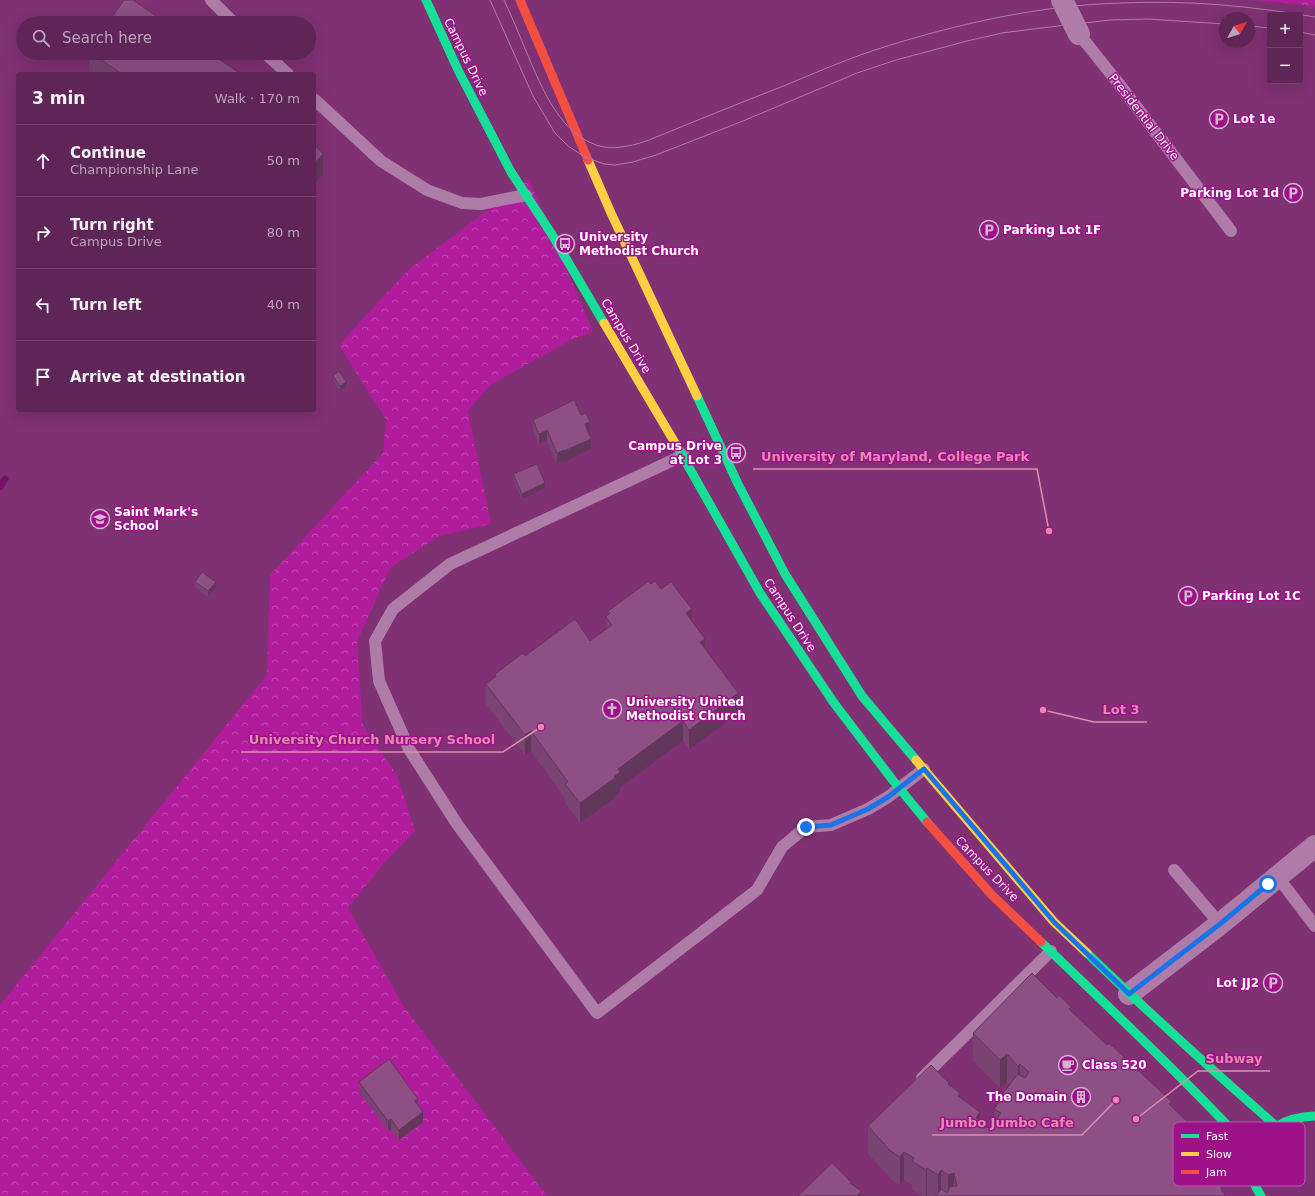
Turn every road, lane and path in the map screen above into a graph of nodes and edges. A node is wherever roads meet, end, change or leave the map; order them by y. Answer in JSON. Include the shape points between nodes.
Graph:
{"nodes":[{"id":1,"x":211,"y":0,"type":"edge"},
{"id":2,"x":426,"y":0,"type":"edge"},
{"id":3,"x":520,"y":0,"type":"edge"},
{"id":4,"x":1062,"y":0,"type":"edge"},
{"id":5,"x":227,"y":16,"type":"edge"},
{"id":6,"x":1079,"y":34,"type":"joint"},
{"id":7,"x":273,"y":60,"type":"edge"},
{"id":8,"x":286,"y":72,"type":"edge"},
{"id":9,"x":316,"y":101,"type":"edge"},
{"id":10,"x":526,"y":195,"type":"junction"},
{"id":11,"x":1231,"y":231,"type":"dead end"},
{"id":12,"x":684,"y":455,"type":"junction"},
{"id":13,"x":924,"y":769,"type":"junction"},
{"id":14,"x":900,"y":788,"type":"junction"},
{"id":15,"x":1315,"y":846,"type":"edge"},
{"id":16,"x":1174,"y":870,"type":"dead end"},
{"id":17,"x":1277,"y":876,"type":"junction"},
{"id":18,"x":1220,"y":924,"type":"junction"},
{"id":19,"x":1315,"y":926,"type":"edge"},
{"id":20,"x":1051,"y":951,"type":"junction"},
{"id":21,"x":1129,"y":994,"type":"junction"},
{"id":22,"x":915,"y":1085,"type":"edge"},
{"id":23,"x":1315,"y":1116,"type":"edge"},
{"id":24,"x":1225,"y":1122,"type":"edge"},
{"id":25,"x":1271,"y":1122,"type":"edge"},
{"id":26,"x":1281,"y":1122,"type":"edge"},
{"id":27,"x":1256,"y":1186,"type":"edge"},
{"id":28,"x":1261,"y":1196,"type":"edge"}],
"edges":[{"from":1,"to":5,"type":"lane"},
{"from":2,"to":10,"type":"street","name":"Campus Drive","via":[[496,146]]},
{"from":3,"to":13,"type":"street","name":"Campus Drive","via":[[611,213],[738,484],[785,574],[862,696]]},
{"from":4,"to":6,"type":"street","name":"Presidential Drive"},
{"from":6,"to":11,"type":"lane","name":"Presidential Drive"},
{"from":7,"to":8,"type":"lane"},
{"from":9,"to":10,"type":"lane","via":[[381,161],[427,190],[462,203],[481,204]]},
{"from":10,"to":12,"type":"street","name":"Campus Drive"},
{"from":12,"to":14,"type":"street","name":"Campus Drive","via":[[760,593],[834,703]]},
{"from":12,"to":14,"type":"lane","via":[[450,564],[393,609],[375,641],[379,681],[409,749],[457,824],[597,1013],[757,890],[782,846],[806,827],[831,825],[868,809]]},
{"from":13,"to":14,"type":"lane"},
{"from":13,"to":21,"type":"street","name":"Campus Drive","via":[[1054,922]]},
{"from":14,"to":20,"type":"street","name":"Campus Drive","via":[[991,894]]},
{"from":15,"to":17,"type":"street"},
{"from":16,"to":18,"type":"lane"},
{"from":17,"to":18,"type":"street"},
{"from":17,"to":19,"type":"lane"},
{"from":18,"to":21,"type":"street"},
{"from":20,"to":22,"type":"lane"},
{"from":20,"to":24,"type":"street","name":"Campus Drive"},
{"from":21,"to":25,"type":"street","name":"Campus Drive"},
{"from":23,"to":26,"type":"street","via":[[1305,1115]]},
{"from":27,"to":28,"type":"street"}]}
